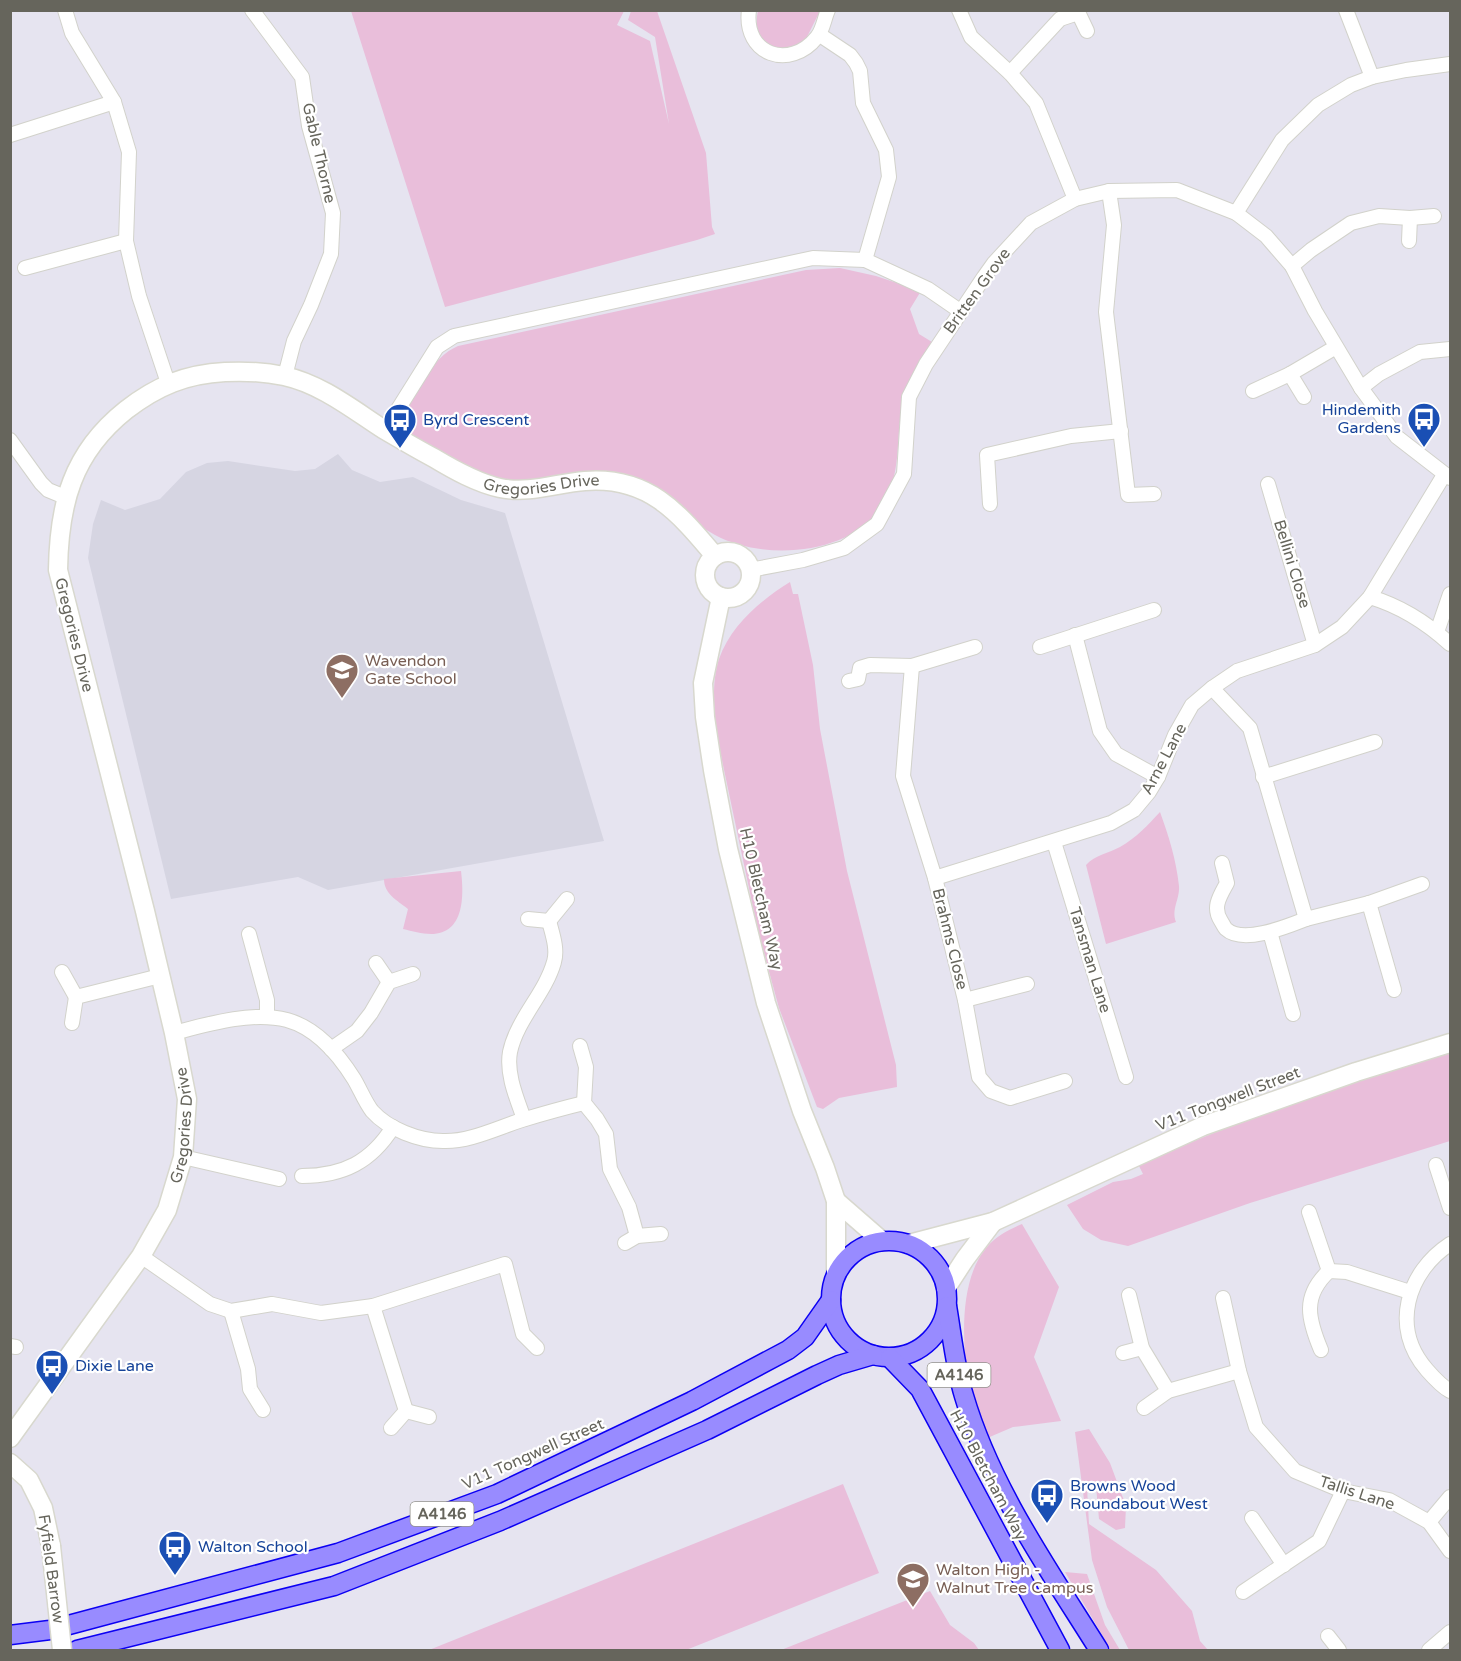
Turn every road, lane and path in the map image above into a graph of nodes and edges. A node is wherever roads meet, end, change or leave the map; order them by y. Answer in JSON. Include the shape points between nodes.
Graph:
{"nodes":[{"id":1,"x":65,"y":10,"type":"edge"},
{"id":2,"x":252,"y":10,"type":"edge"},
{"id":3,"x":749,"y":10,"type":"edge"},
{"id":4,"x":828,"y":10,"type":"edge"},
{"id":5,"x":960,"y":10,"type":"edge"},
{"id":6,"x":1346,"y":10,"type":"edge"},
{"id":7,"x":1078,"y":12,"type":"edge"},
{"id":8,"x":1087,"y":31,"type":"dead end"},
{"id":9,"x":820,"y":35,"type":"junction"},
{"id":10,"x":1450,"y":64,"type":"edge"},
{"id":11,"x":1010,"y":73,"type":"junction"},
{"id":12,"x":1372,"y":77,"type":"junction"},
{"id":13,"x":114,"y":102,"type":"junction"},
{"id":14,"x":10,"y":135,"type":"edge"},
{"id":15,"x":1109,"y":191,"type":"junction"},
{"id":16,"x":1075,"y":199,"type":"junction"},
{"id":17,"x":1236,"y":213,"type":"junction"},
{"id":18,"x":1434,"y":216,"type":"dead end"},
{"id":19,"x":1410,"y":218,"type":"junction"},
{"id":20,"x":126,"y":241,"type":"junction"},
{"id":21,"x":1409,"y":241,"type":"dead end"},
{"id":22,"x":865,"y":260,"type":"junction"},
{"id":23,"x":1292,"y":266,"type":"junction"},
{"id":24,"x":25,"y":268,"type":"dead end"},
{"id":25,"x":960,"y":311,"type":"junction"},
{"id":26,"x":1336,"y":347,"type":"junction"},
{"id":27,"x":1450,"y":349,"type":"edge"},
{"id":28,"x":1290,"y":374,"type":"junction"},
{"id":29,"x":285,"y":376,"type":"junction"},
{"id":30,"x":168,"y":383,"type":"junction"},
{"id":31,"x":1361,"y":388,"type":"junction"},
{"id":32,"x":1253,"y":391,"type":"dead end"},
{"id":33,"x":1304,"y":397,"type":"dead end"},
{"id":34,"x":385,"y":430,"type":"junction"},
{"id":35,"x":1120,"y":430,"type":"junction"},
{"id":36,"x":10,"y":440,"type":"edge"},
{"id":37,"x":1447,"y":476,"type":"edge"},
{"id":38,"x":1268,"y":484,"type":"dead end"},
{"id":39,"x":1154,"y":494,"type":"dead end"},
{"id":40,"x":65,"y":497,"type":"junction"},
{"id":41,"x":990,"y":504,"type":"dead end"},
{"id":42,"x":715,"y":556,"type":"junction"},
{"id":43,"x":750,"y":570,"type":"junction"},
{"id":44,"x":1450,"y":594,"type":"edge"},
{"id":45,"x":721,"y":597,"type":"junction"},
{"id":46,"x":1370,"y":597,"type":"junction"},
{"id":47,"x":1154,"y":610,"type":"dead end"},
{"id":48,"x":1437,"y":632,"type":"junction"},
{"id":49,"x":1075,"y":635,"type":"junction"},
{"id":50,"x":1450,"y":644,"type":"edge"},
{"id":51,"x":1316,"y":645,"type":"junction"},
{"id":52,"x":975,"y":647,"type":"dead end"},
{"id":53,"x":1040,"y":647,"type":"dead end"},
{"id":54,"x":912,"y":666,"type":"junction"},
{"id":55,"x":849,"y":681,"type":"dead end"},
{"id":56,"x":1212,"y":688,"type":"junction"},
{"id":57,"x":1375,"y":742,"type":"dead end"},
{"id":58,"x":1158,"y":777,"type":"junction"},
{"id":59,"x":1263,"y":777,"type":"junction"},
{"id":60,"x":1054,"y":842,"type":"junction"},
{"id":61,"x":1222,"y":863,"type":"dead end"},
{"id":62,"x":935,"y":878,"type":"junction"},
{"id":63,"x":1422,"y":884,"type":"dead end"},
{"id":64,"x":567,"y":899,"type":"dead end"},
{"id":65,"x":1369,"y":903,"type":"junction"},
{"id":66,"x":528,"y":919,"type":"dead end"},
{"id":67,"x":1306,"y":919,"type":"junction"},
{"id":68,"x":549,"y":921,"type":"junction"},
{"id":69,"x":1270,"y":932,"type":"junction"},
{"id":70,"x":249,"y":934,"type":"dead end"},
{"id":71,"x":376,"y":963,"type":"dead end"},
{"id":72,"x":62,"y":972,"type":"dead end"},
{"id":73,"x":413,"y":974,"type":"dead end"},
{"id":74,"x":159,"y":976,"type":"junction"},
{"id":75,"x":389,"y":982,"type":"junction"},
{"id":76,"x":1027,"y":984,"type":"dead end"},
{"id":77,"x":1394,"y":990,"type":"dead end"},
{"id":78,"x":76,"y":997,"type":"junction"},
{"id":79,"x":965,"y":1000,"type":"junction"},
{"id":80,"x":1293,"y":1014,"type":"dead end"},
{"id":81,"x":267,"y":1017,"type":"junction"},
{"id":82,"x":72,"y":1023,"type":"dead end"},
{"id":83,"x":174,"y":1033,"type":"junction"},
{"id":84,"x":1450,"y":1044,"type":"edge"},
{"id":85,"x":580,"y":1046,"type":"dead end"},
{"id":86,"x":331,"y":1049,"type":"junction"},
{"id":87,"x":1126,"y":1077,"type":"dead end"},
{"id":88,"x":1065,"y":1081,"type":"dead end"},
{"id":89,"x":584,"y":1102,"type":"junction"},
{"id":90,"x":524,"y":1119,"type":"junction"},
{"id":91,"x":393,"y":1127,"type":"junction"},
{"id":92,"x":183,"y":1157,"type":"junction"},
{"id":93,"x":1436,"y":1165,"type":"dead end"},
{"id":94,"x":302,"y":1176,"type":"dead end"},
{"id":95,"x":279,"y":1179,"type":"dead end"},
{"id":96,"x":836,"y":1202,"type":"junction"},
{"id":97,"x":1450,"y":1208,"type":"edge"},
{"id":98,"x":1309,"y":1212,"type":"dead end"},
{"id":99,"x":993,"y":1222,"type":"junction"},
{"id":100,"x":662,"y":1234,"type":"dead end"},
{"id":101,"x":882,"y":1241,"type":"junction"},
{"id":102,"x":909,"y":1244,"type":"junction"},
{"id":103,"x":1450,"y":1244,"type":"edge"},
{"id":104,"x":141,"y":1256,"type":"junction"},
{"id":105,"x":1329,"y":1271,"type":"junction"},
{"id":106,"x":836,"y":1274,"type":"junction"},
{"id":107,"x":1410,"y":1292,"type":"junction"},
{"id":108,"x":1129,"y":1295,"type":"dead end"},
{"id":109,"x":947,"y":1297,"type":"junction"},
{"id":110,"x":1223,"y":1298,"type":"dead end"},
{"id":111,"x":831,"y":1300,"type":"junction"},
{"id":112,"x":373,"y":1306,"type":"junction"},
{"id":113,"x":231,"y":1311,"type":"junction"},
{"id":114,"x":537,"y":1348,"type":"dead end"},
{"id":115,"x":1142,"y":1348,"type":"junction"},
{"id":116,"x":1321,"y":1350,"type":"dead end"},
{"id":117,"x":1123,"y":1353,"type":"dead end"},
{"id":118,"x":881,"y":1357,"type":"junction"},
{"id":119,"x":1239,"y":1371,"type":"junction"},
{"id":120,"x":1168,"y":1391,"type":"junction"},
{"id":121,"x":1450,"y":1391,"type":"edge"},
{"id":122,"x":1144,"y":1408,"type":"dead end"},
{"id":123,"x":263,"y":1410,"type":"dead end"},
{"id":124,"x":406,"y":1411,"type":"junction"},
{"id":125,"x":429,"y":1417,"type":"dead end"},
{"id":126,"x":391,"y":1428,"type":"dead end"},
{"id":127,"x":10,"y":1438,"type":"edge"},
{"id":128,"x":10,"y":1464,"type":"edge"},
{"id":129,"x":1343,"y":1491,"type":"junction"},
{"id":130,"x":1450,"y":1497,"type":"edge"},
{"id":131,"x":1252,"y":1518,"type":"dead end"},
{"id":132,"x":1429,"y":1522,"type":"junction"},
{"id":133,"x":1450,"y":1551,"type":"edge"},
{"id":134,"x":1284,"y":1565,"type":"junction"},
{"id":135,"x":1243,"y":1592,"type":"dead end"},
{"id":136,"x":1450,"y":1632,"type":"edge"},
{"id":137,"x":10,"y":1635,"type":"edge"},
{"id":138,"x":1328,"y":1636,"type":"dead end"},
{"id":139,"x":62,"y":1650,"type":"edge"},
{"id":140,"x":77,"y":1650,"type":"edge"},
{"id":141,"x":1060,"y":1650,"type":"edge"},
{"id":142,"x":1100,"y":1650,"type":"edge"},
{"id":143,"x":1340,"y":1650,"type":"edge"},
{"id":144,"x":1429,"y":1650,"type":"edge"}],
"edges":[{"from":1,"to":13,"type":"street","via":[[72,33]]},
{"from":2,"to":29,"type":"street","name":"Gable Thorne","via":[[302,77],[309,126],[333,213],[331,254],[294,341]]},
{"from":3,"to":9,"type":"street","via":[[750,34],[773,55],[794,54]]},
{"from":4,"to":9,"type":"street"},
{"from":5,"to":11,"type":"street","via":[[971,37]]},
{"from":6,"to":12,"type":"street"},
{"from":7,"to":8,"type":"street"},
{"from":7,"to":11,"type":"street","via":[[1060,19]]},
{"from":9,"to":22,"type":"street","via":[[856,63],[863,103],[886,150],[889,177]]},
{"from":10,"to":12,"type":"street"},
{"from":11,"to":16,"type":"street","via":[[1036,103]]},
{"from":12,"to":17,"type":"street","via":[[1318,105],[1282,140]]},
{"from":13,"to":14,"type":"street"},
{"from":13,"to":20,"type":"street","via":[[129,152]]},
{"from":15,"to":16,"type":"street","name":"Britten Grove"},
{"from":15,"to":17,"type":"street","name":"Britten Grove","via":[[1177,190]]},
{"from":15,"to":35,"type":"street","via":[[1114,225],[1106,312]]},
{"from":16,"to":25,"type":"street","name":"Britten Grove","via":[[1031,223],[994,263]]},
{"from":17,"to":23,"type":"street","name":"Britten Grove","via":[[1266,236]]},
{"from":18,"to":19,"type":"street"},
{"from":19,"to":21,"type":"street"},
{"from":19,"to":23,"type":"street","via":[[1379,216],[1351,223]]},
{"from":20,"to":24,"type":"street"},
{"from":20,"to":30,"type":"street","via":[[139,296]]},
{"from":22,"to":25,"type":"street","via":[[928,289]]},
{"from":22,"to":34,"type":"street","via":[[813,258],[454,336],[437,347]]},
{"from":23,"to":26,"type":"street","name":"Britten Grove"},
{"from":25,"to":43,"type":"street","name":"Britten Grove","via":[[909,397],[904,474],[877,524],[844,548]]},
{"from":26,"to":28,"type":"street"},
{"from":26,"to":31,"type":"street","name":"Britten Grove"},
{"from":27,"to":31,"type":"street","via":[[1420,352]]},
{"from":28,"to":32,"type":"street"},
{"from":28,"to":33,"type":"street"},
{"from":29,"to":30,"type":"street","name":"Gregories Drive","via":[[247,371],[207,373]]},
{"from":29,"to":34,"type":"street","name":"Gregories Drive","via":[[317,388]]},
{"from":30,"to":40,"type":"street","name":"Gregories Drive","via":[[109,424],[90,447]]},
{"from":31,"to":37,"type":"street","name":"Britten Grove","via":[[1397,437]]},
{"from":34,"to":42,"type":"street","name":"Gregories Drive","via":[[459,473],[500,488],[543,489],[585,481],[617,482],[657,496],[688,523]]},
{"from":35,"to":39,"type":"street","via":[[1128,495]]},
{"from":35,"to":41,"type":"street","via":[[1071,436],[987,455]]},
{"from":36,"to":40,"type":"street","via":[[41,483]]},
{"from":37,"to":46,"type":"street","name":"Arne Lane"},
{"from":38,"to":51,"type":"street","name":"Bellini Close"},
{"from":40,"to":74,"type":"street","name":"Gregories Drive","via":[[57,570]]},
{"from":42,"to":43,"type":"street","via":[[736,554],[743,557]]},
{"from":42,"to":45,"type":"street","via":[[706,568],[706,582]]},
{"from":43,"to":45,"type":"street","via":[[746,589],[735,596]]},
{"from":44,"to":48,"type":"street"},
{"from":45,"to":96,"type":"street","name":"H10 Bletcham Way","via":[[703,682],[705,717],[728,849],[766,1003]]},
{"from":46,"to":48,"type":"street","via":[[1392,603]]},
{"from":46,"to":51,"type":"street","name":"Arne Lane","via":[[1342,627]]},
{"from":47,"to":49,"type":"street"},
{"from":48,"to":50,"type":"street"},
{"from":49,"to":53,"type":"street"},
{"from":49,"to":58,"type":"street","via":[[1100,731],[1116,754]]},
{"from":51,"to":56,"type":"street","name":"Arne Lane","via":[[1237,671]]},
{"from":52,"to":54,"type":"street"},
{"from":54,"to":55,"type":"street","via":[[870,665],[860,668],[858,679]]},
{"from":54,"to":62,"type":"street","via":[[903,776]]},
{"from":56,"to":58,"type":"street","name":"Arne Lane","via":[[1192,705]]},
{"from":56,"to":59,"type":"street","via":[[1250,729]]},
{"from":57,"to":59,"type":"street"},
{"from":58,"to":60,"type":"street","name":"Arne Lane","via":[[1134,810]]},
{"from":59,"to":67,"type":"street"},
{"from":60,"to":62,"type":"street","name":"Arne Lane"},
{"from":60,"to":87,"type":"street","name":"Tansman Lane"},
{"from":61,"to":69,"type":"street","via":[[1227,883],[1216,902],[1226,930],[1240,935]]},
{"from":62,"to":79,"type":"street","name":"Brahms Close"},
{"from":63,"to":65,"type":"street"},
{"from":64,"to":68,"type":"street"},
{"from":65,"to":67,"type":"street"},
{"from":65,"to":77,"type":"street"},
{"from":66,"to":68,"type":"street"},
{"from":67,"to":69,"type":"street"},
{"from":68,"to":90,"type":"street","via":[[555,960],[518,1030],[510,1054],[512,1083]]},
{"from":69,"to":80,"type":"street"},
{"from":70,"to":81,"type":"street","via":[[267,1000]]},
{"from":71,"to":75,"type":"street"},
{"from":72,"to":78,"type":"street"},
{"from":73,"to":75,"type":"street"},
{"from":74,"to":78,"type":"street"},
{"from":74,"to":83,"type":"street","name":"Gregories Drive"},
{"from":75,"to":86,"type":"street","via":[[357,1031]]},
{"from":76,"to":79,"type":"street","name":"Brahms Close"},
{"from":78,"to":82,"type":"street"},
{"from":79,"to":88,"type":"street","name":"Brahms Close","via":[[979,1077],[991,1091],[1015,1102]]},
{"from":81,"to":83,"type":"street"},
{"from":81,"to":86,"type":"street","via":[[288,1020],[312,1031]]},
{"from":83,"to":92,"type":"street","name":"Gregories Drive","via":[[187,1099]]},
{"from":84,"to":99,"type":"street","name":"V11 Tongwell Street","via":[[1356,1072],[1203,1126]]},
{"from":85,"to":89,"type":"street","via":[[586,1067]]},
{"from":86,"to":91,"type":"street","via":[[372,1111]]},
{"from":89,"to":90,"type":"street"},
{"from":89,"to":100,"type":"street","via":[[606,1134],[610,1168],[629,1208],[631,1240]]},
{"from":90,"to":91,"type":"street","via":[[466,1139],[442,1142]]},
{"from":91,"to":94,"type":"street","via":[[366,1160],[321,1176]]},
{"from":92,"to":95,"type":"street"},
{"from":92,"to":104,"type":"street","name":"Gregories Drive","via":[[167,1210]]},
{"from":93,"to":97,"type":"street"},
{"from":96,"to":101,"type":"street"},
{"from":96,"to":106,"type":"street","name":"H10 Bletcham Way"},
{"from":98,"to":105,"type":"street"},
{"from":99,"to":102,"type":"street","name":"V11 Tongwell Street"},
{"from":99,"to":109,"type":"street","via":[[965,1259]]},
{"from":101,"to":102,"type":"highway","number":"A4146"},
{"from":101,"to":106,"type":"highway","number":"A4146","via":[[859,1248]]},
{"from":102,"to":109,"type":"highway","number":"A4146","via":[[933,1261],[942,1274]]},
{"from":103,"to":107,"type":"street","via":[[1434,1255]]},
{"from":104,"to":113,"type":"street","via":[[210,1304]]},
{"from":104,"to":127,"type":"street","name":"Gregories Drive"},
{"from":105,"to":107,"type":"street","via":[[1347,1272]]},
{"from":105,"to":116,"type":"street","via":[[1318,1281],[1309,1301],[1312,1328]]},
{"from":106,"to":111,"type":"highway","number":"A4146"},
{"from":107,"to":121,"type":"street","via":[[1406,1315],[1409,1340],[1420,1362]]},
{"from":108,"to":115,"type":"street"},
{"from":109,"to":118,"type":"highway","number":"A4146","via":[[943,1322],[922,1348],[906,1355]]},
{"from":109,"to":142,"type":"highway","name":"H10 Bletcham Way","number":"A4146","via":[[963,1394],[979,1442],[1041,1556]]},
{"from":110,"to":119,"type":"street","name":"Tallis Lane"},
{"from":111,"to":118,"type":"highway","number":"A4146","via":[[832,1315],[843,1335],[859,1349]]},
{"from":111,"to":137,"type":"highway","name":"V11 Tongwell Street","number":"A4146","via":[[805,1337],[789,1350],[497,1494],[338,1553],[50,1630]]},
{"from":112,"to":113,"type":"street","via":[[321,1313],[272,1304]]},
{"from":112,"to":114,"type":"street","via":[[505,1264],[523,1334]]},
{"from":112,"to":124,"type":"street"},
{"from":113,"to":123,"type":"street","via":[[250,1389]]},
{"from":115,"to":117,"type":"street"},
{"from":115,"to":120,"type":"street"},
{"from":118,"to":140,"type":"highway","number":"A4146","via":[[839,1365],[817,1374],[707,1430],[500,1521],[334,1586]]},
{"from":118,"to":141,"type":"highway","name":"H10 Bletcham Way","number":"A4146","via":[[920,1389]]},
{"from":119,"to":120,"type":"street"},
{"from":119,"to":129,"type":"street","name":"Tallis Lane","via":[[1256,1426],[1295,1471]]},
{"from":120,"to":122,"type":"street"},
{"from":124,"to":125,"type":"street"},
{"from":124,"to":126,"type":"street"},
{"from":128,"to":139,"type":"street","name":"Fyfield Barrow","bridge":true,"via":[[29,1480],[43,1508]]},
{"from":129,"to":132,"type":"street","name":"Tallis Lane","via":[[1389,1500]]},
{"from":129,"to":134,"type":"street","via":[[1319,1541]]},
{"from":130,"to":132,"type":"street"},
{"from":131,"to":134,"type":"street"},
{"from":132,"to":133,"type":"street","name":"Tallis Lane"},
{"from":134,"to":135,"type":"street"},
{"from":136,"to":144,"type":"street"},
{"from":138,"to":143,"type":"street"}]}
